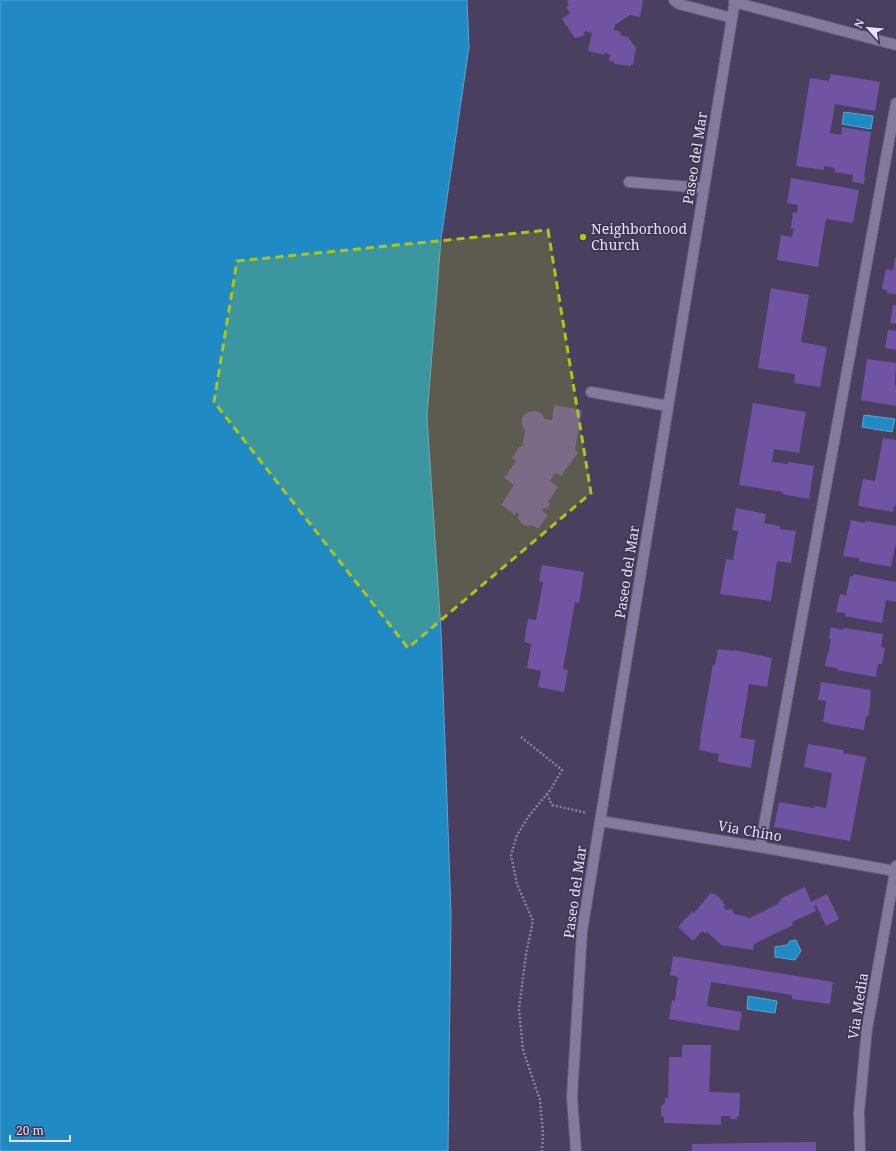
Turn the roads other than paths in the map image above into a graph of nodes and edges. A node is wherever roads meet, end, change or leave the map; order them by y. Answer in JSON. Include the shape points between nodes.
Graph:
{"nodes":[{"id":1,"x":674,"y":0,"type":"edge"},
{"id":2,"x":734,"y":1,"type":"edge"},
{"id":3,"x":732,"y":18,"type":"junction"},
{"id":4,"x":896,"y":45,"type":"edge"},
{"id":5,"x":896,"y":103,"type":"edge"},
{"id":6,"x":629,"y":182,"type":"dead end"},
{"id":7,"x":704,"y":188,"type":"junction"},
{"id":8,"x":591,"y":392,"type":"dead end"},
{"id":9,"x":668,"y":406,"type":"junction"},
{"id":10,"x":601,"y":818,"type":"junction"},
{"id":11,"x":760,"y":847,"type":"junction"},
{"id":12,"x":896,"y":868,"type":"edge"},
{"id":13,"x":576,"y":1151,"type":"edge"},
{"id":14,"x":860,"y":1151,"type":"edge"}],
"edges":[{"from":1,"to":3,"type":"street","via":[[679,4]]},
{"from":2,"to":3,"type":"street","name":"Paseo del Mar"},
{"from":2,"to":4,"type":"street"},
{"from":3,"to":7,"type":"street","name":"Paseo del Mar"},
{"from":5,"to":11,"type":"street"},
{"from":6,"to":7,"type":"street"},
{"from":7,"to":9,"type":"street","name":"Paseo del Mar"},
{"from":8,"to":9,"type":"street"},
{"from":9,"to":10,"type":"street","name":"Paseo del Mar"},
{"from":10,"to":11,"type":"street","name":"Via Chino"},
{"from":10,"to":13,"type":"street","name":"Paseo del Mar","via":[[582,931],[572,1097]]},
{"from":11,"to":12,"type":"street","name":"Via Chino"},
{"from":12,"to":14,"type":"street","name":"Via Media","via":[[867,1029],[859,1112]]}]}
